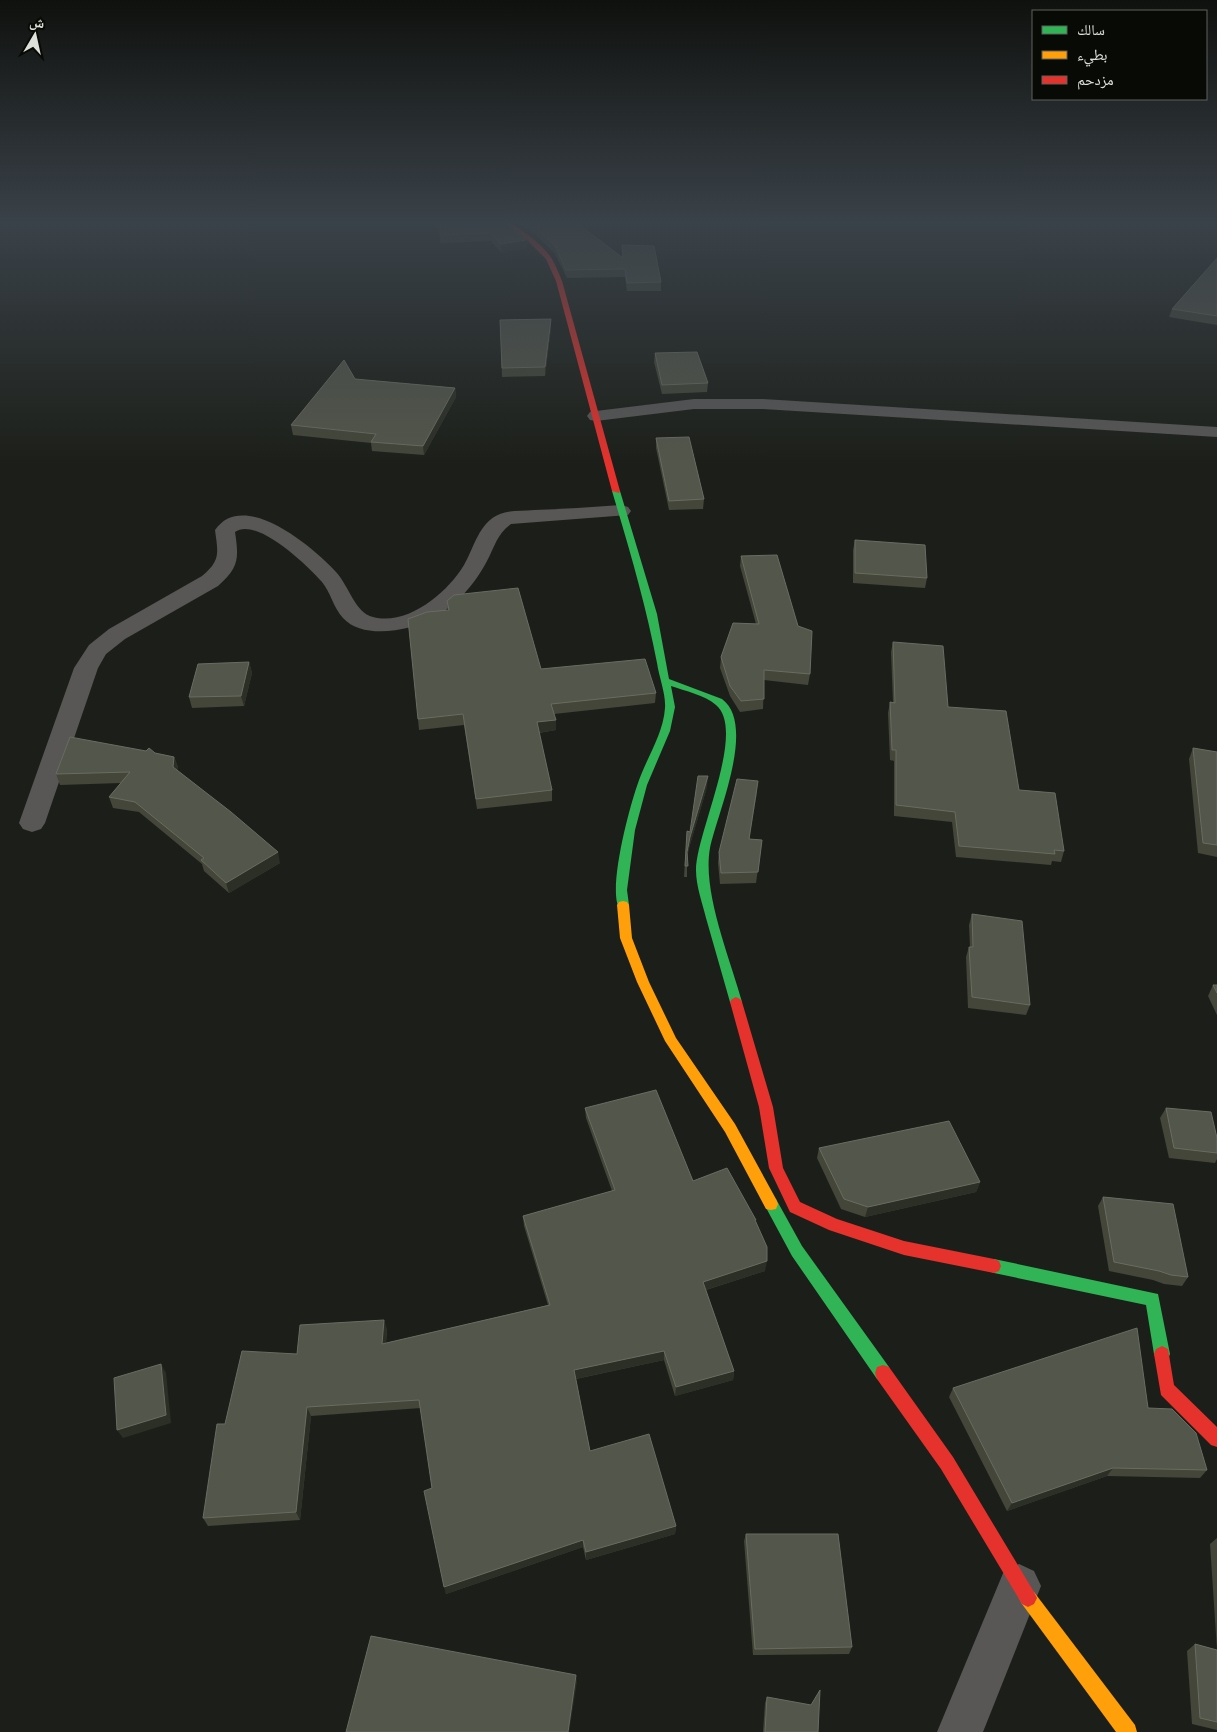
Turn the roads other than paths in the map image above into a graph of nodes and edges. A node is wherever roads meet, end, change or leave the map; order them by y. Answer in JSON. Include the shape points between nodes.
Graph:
{"nodes":[{"id":1,"x":565,"y":303,"type":"edge"},
{"id":2,"x":596,"y":416,"type":"junction"},
{"id":3,"x":1217,"y":432,"type":"edge"},
{"id":4,"x":621,"y":511,"type":"junction"},
{"id":5,"x":666,"y":681,"type":"junction"},
{"id":6,"x":32,"y":823,"type":"dead end"},
{"id":7,"x":1217,"y":1439,"type":"edge"},
{"id":8,"x":1019,"y":1586,"type":"junction"},
{"id":9,"x":960,"y":1732,"type":"edge"},
{"id":10,"x":1128,"y":1732,"type":"edge"}],
"edges":[{"from":1,"to":2,"type":"street"},
{"from":2,"to":3,"type":"street","via":[[694,404],[763,404]]},
{"from":2,"to":4,"type":"street"},
{"from":4,"to":5,"type":"street","via":[[652,614]]},
{"from":4,"to":6,"type":"street","via":[[506,518],[486,535],[472,568],[431,612],[403,622],[378,625],[354,617],[344,604],[337,586],[321,568],[281,536],[251,521],[229,524],[225,530],[228,561],[223,570],[210,581],[117,634],[97,650],[86,668]]},
{"from":5,"to":7,"type":"street","via":[[721,703],[729,717],[732,736],[727,771],[702,863],[706,897],[766,1107],[776,1168],[795,1207],[834,1225],[904,1248],[1153,1298],[1167,1389]]},
{"from":5,"to":8,"type":"street","via":[[670,708],[665,731],[642,785],[630,830],[621,890],[626,938],[643,982],[670,1040],[730,1128],[797,1251],[947,1464]]},
{"from":8,"to":9,"type":"street"},
{"from":8,"to":10,"type":"street"}]}
